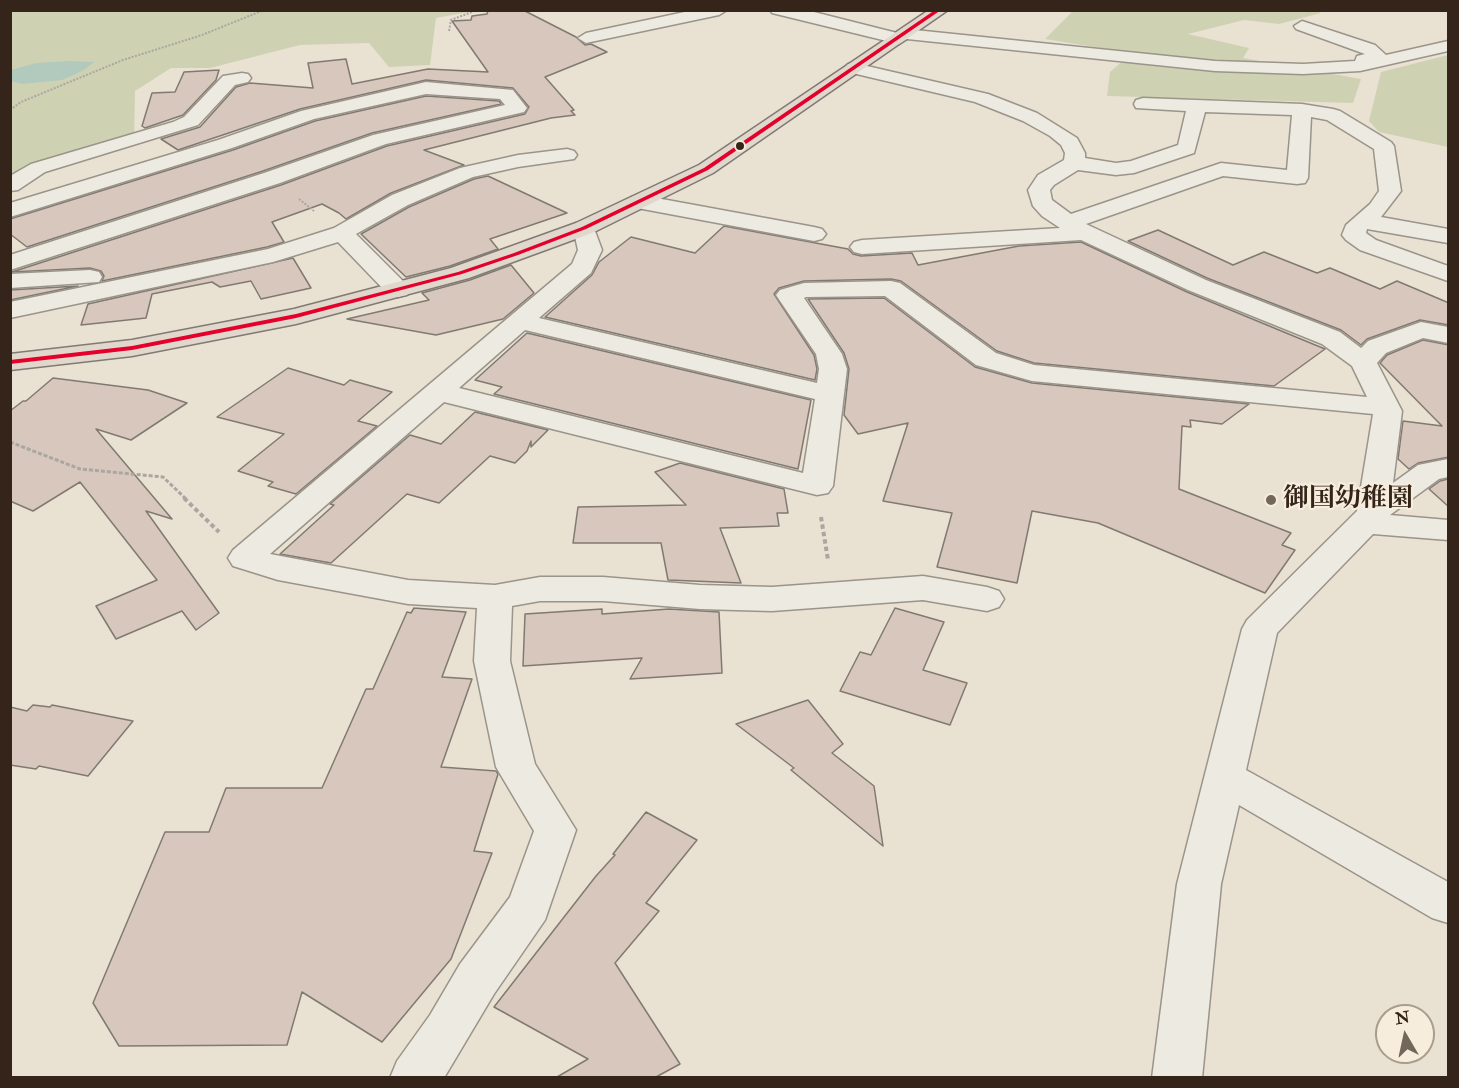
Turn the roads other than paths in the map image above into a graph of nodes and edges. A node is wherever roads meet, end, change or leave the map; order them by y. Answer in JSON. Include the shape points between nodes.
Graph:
{"nodes":[{"id":1,"x":718,"y":10,"type":"edge"},
{"id":2,"x":778,"y":10,"type":"edge"},
{"id":3,"x":915,"y":24,"type":"edge"},
{"id":4,"x":1302,"y":26,"type":"dead end"},
{"id":5,"x":586,"y":38,"type":"dead end"},
{"id":6,"x":1449,"y":46,"type":"edge"},
{"id":7,"x":1360,"y":66,"type":"junction"},
{"id":8,"x":854,"y":68,"type":"junction"},
{"id":9,"x":242,"y":78,"type":"dead end"},
{"id":10,"x":1143,"y":104,"type":"dead end"},
{"id":11,"x":1197,"y":107,"type":"junction"},
{"id":12,"x":1302,"y":110,"type":"junction"},
{"id":13,"x":567,"y":155,"type":"dead end"},
{"id":14,"x":1074,"y":163,"type":"junction"},
{"id":15,"x":10,"y":185,"type":"edge"},
{"id":16,"x":640,"y":202,"type":"junction"},
{"id":17,"x":10,"y":210,"type":"edge"},
{"id":18,"x":1362,"y":221,"type":"junction"},
{"id":19,"x":584,"y":228,"type":"junction"},
{"id":20,"x":1076,"y":228,"type":"junction"},
{"id":21,"x":342,"y":233,"type":"junction"},
{"id":22,"x":814,"y":234,"type":"dead end"},
{"id":23,"x":1449,"y":236,"type":"edge"},
{"id":24,"x":862,"y":247,"type":"dead end"},
{"id":25,"x":10,"y":263,"type":"edge"},
{"id":26,"x":1449,"y":274,"type":"edge"},
{"id":27,"x":162,"y":278,"type":"junction"},
{"id":28,"x":10,"y":280,"type":"edge"},
{"id":29,"x":398,"y":290,"type":"junction"},
{"id":30,"x":10,"y":310,"type":"edge"},
{"id":31,"x":519,"y":321,"type":"junction"},
{"id":32,"x":1449,"y":335,"type":"edge"},
{"id":33,"x":10,"y":362,"type":"edge"},
{"id":34,"x":1363,"y":362,"type":"junction"},
{"id":35,"x":439,"y":392,"type":"junction"},
{"id":36,"x":830,"y":394,"type":"junction"},
{"id":37,"x":1385,"y":407,"type":"junction"},
{"id":38,"x":1449,"y":468,"type":"edge"},
{"id":39,"x":1369,"y":518,"type":"junction"},
{"id":40,"x":1449,"y":530,"type":"edge"},
{"id":41,"x":495,"y":597,"type":"junction"},
{"id":42,"x":987,"y":598,"type":"dead end"},
{"id":43,"x":1224,"y":777,"type":"junction"},
{"id":44,"x":1449,"y":904,"type":"edge"},
{"id":45,"x":415,"y":1077,"type":"edge"},
{"id":46,"x":1177,"y":1077,"type":"edge"}],
"edges":[{"from":1,"to":5,"type":"street"},
{"from":2,"to":3,"type":"street"},
{"from":3,"to":7,"type":"street","via":[[1215,66]]},
{"from":3,"to":8,"type":"main road"},
{"from":4,"to":7,"type":"street","via":[[1369,49],[1378,56],[1354,62]]},
{"from":6,"to":7,"type":"street"},
{"from":8,"to":14,"type":"street","via":[[981,98],[1011,109],[1070,142]]},
{"from":8,"to":16,"type":"main road","via":[[706,169]]},
{"from":9,"to":15,"type":"street","via":[[229,80],[191,121],[38,168]]},
{"from":10,"to":11,"type":"street"},
{"from":11,"to":12,"type":"street"},
{"from":11,"to":14,"type":"street","via":[[1187,149],[1134,167],[1116,169]]},
{"from":12,"to":18,"type":"street","via":[[1333,115],[1384,146],[1390,191]]},
{"from":12,"to":20,"type":"street","via":[[1296,178],[1221,169]]},
{"from":13,"to":21,"type":"street","via":[[467,172],[409,195]]},
{"from":14,"to":20,"type":"street","via":[[1046,180],[1039,190],[1041,201]]},
{"from":16,"to":19,"type":"main road"},
{"from":16,"to":22,"type":"street"},
{"from":17,"to":25,"type":"street","via":[[308,115],[426,88],[506,94],[517,108],[380,139]]},
{"from":18,"to":23,"type":"street"},
{"from":18,"to":26,"type":"street","via":[[1354,236],[1368,245]]},
{"from":19,"to":29,"type":"main road","via":[[460,273]]},
{"from":19,"to":31,"type":"street","via":[[590,250],[582,268]]},
{"from":20,"to":24,"type":"street"},
{"from":20,"to":34,"type":"street","via":[[1197,285],[1331,338]]},
{"from":21,"to":27,"type":"street","via":[[273,255]]},
{"from":21,"to":29,"type":"street"},
{"from":27,"to":28,"type":"street","via":[[130,275]]},
{"from":27,"to":30,"type":"street"},
{"from":29,"to":33,"type":"main road","via":[[296,316],[142,346]]},
{"from":31,"to":35,"type":"street"},
{"from":31,"to":36,"type":"street"},
{"from":32,"to":34,"type":"street","via":[[1421,330],[1377,347]]},
{"from":34,"to":37,"type":"street"},
{"from":35,"to":36,"type":"street","via":[[817,486]]},
{"from":35,"to":41,"type":"street","via":[[245,558],[278,569],[408,592]]},
{"from":36,"to":37,"type":"street","via":[[833,369],[829,354],[789,295],[804,290],[891,288],[986,359],[1032,373]]},
{"from":37,"to":39,"type":"street","via":[[1388,411]]},
{"from":38,"to":39,"type":"street","via":[[1429,472]]},
{"from":39,"to":40,"type":"street"},
{"from":39,"to":43,"type":"street","via":[[1260,629]]},
{"from":41,"to":42,"type":"street","via":[[540,589],[603,589],[772,599],[923,588]]},
{"from":41,"to":45,"type":"street","via":[[492,661],[516,767],[555,830],[529,906]]},
{"from":43,"to":44,"type":"street"},
{"from":43,"to":46,"type":"street","via":[[1199,884]]}]}
